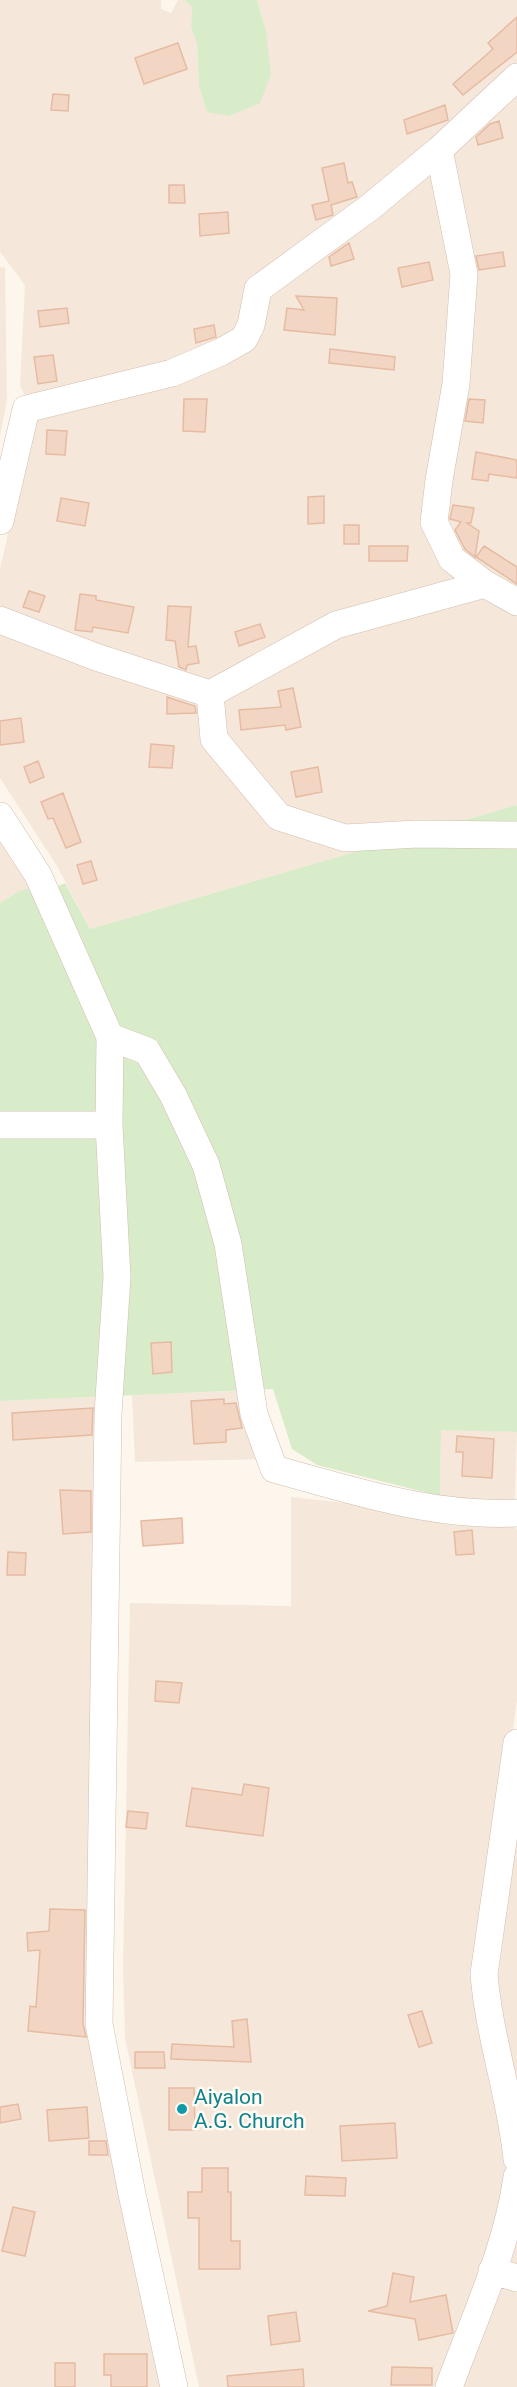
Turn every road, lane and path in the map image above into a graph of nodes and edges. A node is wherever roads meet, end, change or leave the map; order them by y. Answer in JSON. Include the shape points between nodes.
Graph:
{"nodes":[{"id":1,"x":517,"y":77,"type":"edge"},
{"id":2,"x":439,"y":150,"type":"junction"},
{"id":3,"x":0,"y":521,"type":"edge"},
{"id":4,"x":485,"y":584,"type":"junction"},
{"id":5,"x":517,"y":602,"type":"edge"},
{"id":6,"x":0,"y":620,"type":"edge"},
{"id":7,"x":210,"y":694,"type":"junction"},
{"id":8,"x":0,"y":816,"type":"edge"},
{"id":9,"x":517,"y":835,"type":"edge"},
{"id":10,"x":110,"y":1037,"type":"junction"},
{"id":11,"x":0,"y":1125,"type":"edge"},
{"id":12,"x":109,"y":1125,"type":"junction"},
{"id":13,"x":517,"y":1513,"type":"edge"},
{"id":14,"x":517,"y":1743,"type":"edge"},
{"id":15,"x":516,"y":2132,"type":"edge"},
{"id":16,"x":517,"y":2159,"type":"edge"},
{"id":17,"x":517,"y":2177,"type":"edge"},
{"id":18,"x":505,"y":2275,"type":"edge"},
{"id":19,"x":174,"y":2387,"type":"edge"},
{"id":20,"x":448,"y":2387,"type":"edge"}],
"edges":[{"from":1,"to":2,"type":"street"},
{"from":2,"to":3,"type":"street","via":[[369,208],[258,289],[251,326],[244,339],[172,373],[26,409]]},
{"from":2,"to":4,"type":"street","via":[[464,274],[456,384],[435,522],[452,558]]},
{"from":4,"to":5,"type":"street"},
{"from":4,"to":7,"type":"street","via":[[336,625]]},
{"from":6,"to":7,"type":"street"},
{"from":7,"to":9,"type":"street","via":[[214,740],[279,817],[345,838]]},
{"from":8,"to":10,"type":"street","via":[[38,875]]},
{"from":10,"to":12,"type":"street"},
{"from":10,"to":13,"type":"street","via":[[147,1051],[174,1095],[206,1165],[228,1244],[254,1413],[274,1469],[388,1501],[453,1511]]},
{"from":11,"to":12,"type":"street"},
{"from":12,"to":19,"type":"street","via":[[117,1277],[107,1426],[99,2024]]},
{"from":14,"to":15,"type":"street","via":[[484,1974],[486,2006]]},
{"from":15,"to":16,"type":"street"},
{"from":17,"to":18,"type":"street"},
{"from":18,"to":20,"type":"street"}]}
